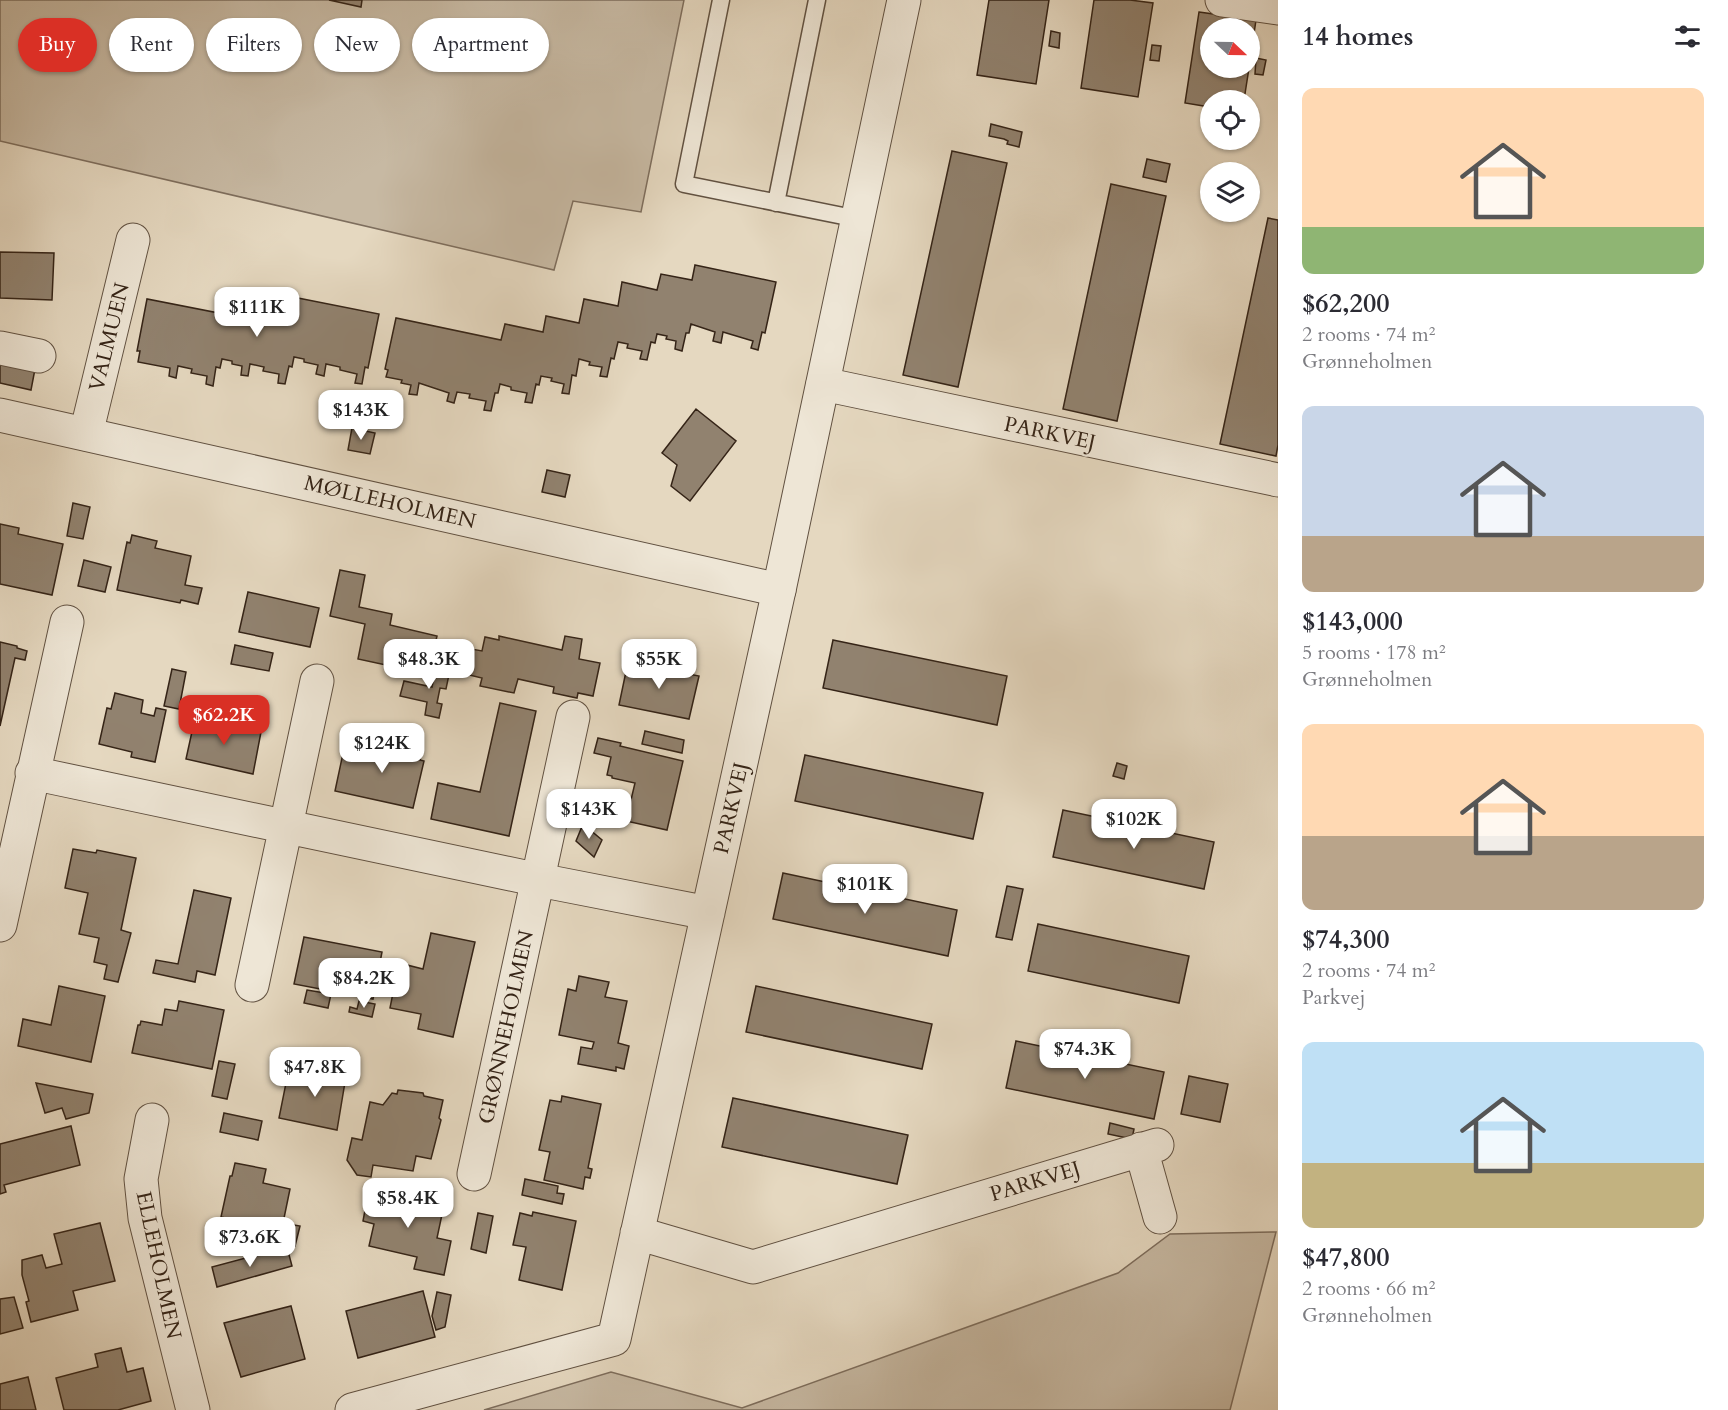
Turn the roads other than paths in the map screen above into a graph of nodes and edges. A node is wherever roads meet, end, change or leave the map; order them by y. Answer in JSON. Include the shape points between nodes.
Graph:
{"nodes":[{"id":1,"x":721,"y":0,"type":"edge"},
{"id":2,"x":817,"y":0,"type":"edge"},
{"id":3,"x":904,"y":0,"type":"edge"},
{"id":4,"x":1222,"y":0,"type":"edge"},
{"id":5,"x":1278,"y":8,"type":"edge"},
{"id":6,"x":776,"y":203,"type":"junction"},
{"id":7,"x":858,"y":219,"type":"junction"},
{"id":8,"x":133,"y":240,"type":"dead end"},
{"id":9,"x":0,"y":348,"type":"edge"},
{"id":10,"x":39,"y":356,"type":"dead end"},
{"id":11,"x":823,"y":384,"type":"junction"},
{"id":12,"x":0,"y":415,"type":"edge"},
{"id":13,"x":86,"y":434,"type":"junction"},
{"id":14,"x":1278,"y":480,"type":"edge"},
{"id":15,"x":779,"y":590,"type":"junction"},
{"id":16,"x":66,"y":622,"type":"dead end"},
{"id":17,"x":317,"y":681,"type":"dead end"},
{"id":18,"x":573,"y":717,"type":"dead end"},
{"id":19,"x":32,"y":773,"type":"junction"},
{"id":20,"x":285,"y":826,"type":"junction"},
{"id":21,"x":538,"y":880,"type":"junction"},
{"id":22,"x":708,"y":913,"type":"junction"},
{"id":23,"x":0,"y":925,"type":"edge"},
{"id":24,"x":252,"y":985,"type":"dead end"},
{"id":25,"x":152,"y":1120,"type":"dead end"},
{"id":26,"x":474,"y":1174,"type":"dead end"},
{"id":27,"x":1160,"y":1217,"type":"dead end"},
{"id":28,"x":637,"y":1233,"type":"junction"},
{"id":29,"x":193,"y":1410,"type":"edge"},
{"id":30,"x":352,"y":1410,"type":"edge"}],
"edges":[{"from":1,"to":6,"type":"lane","via":[[684,184]]},
{"from":2,"to":6,"type":"lane"},
{"from":3,"to":7,"type":"street","name":"PARKVEJ"},
{"from":4,"to":5,"type":"street"},
{"from":6,"to":7,"type":"lane"},
{"from":7,"to":11,"type":"street","name":"PARKVEJ"},
{"from":8,"to":13,"type":"street","name":"VALMUEN"},
{"from":9,"to":10,"type":"street"},
{"from":11,"to":14,"type":"street","name":"PARKVEJ"},
{"from":11,"to":15,"type":"street","name":"PARKVEJ"},
{"from":12,"to":13,"type":"street","name":"MØLLEHOLMEN"},
{"from":13,"to":15,"type":"street","name":"MØLLEHOLMEN"},
{"from":15,"to":22,"type":"street","name":"PARKVEJ"},
{"from":16,"to":19,"type":"street"},
{"from":17,"to":20,"type":"street"},
{"from":18,"to":21,"type":"street","name":"GRØNNEHOLMEN"},
{"from":19,"to":20,"type":"street"},
{"from":19,"to":23,"type":"street"},
{"from":20,"to":21,"type":"street"},
{"from":20,"to":24,"type":"street"},
{"from":21,"to":22,"type":"street"},
{"from":21,"to":26,"type":"street","name":"GRØNNEHOLMEN"},
{"from":22,"to":28,"type":"street","name":"PARKVEJ"},
{"from":25,"to":29,"type":"street","name":"ELLEHOLMEN","via":[[141,1179],[145,1218]]},
{"from":27,"to":28,"type":"street","name":"PARKVEJ","via":[[1149,1147],[753,1267]]},
{"from":28,"to":30,"type":"street","name":"PARKVEJ","via":[[614,1340]]}]}
